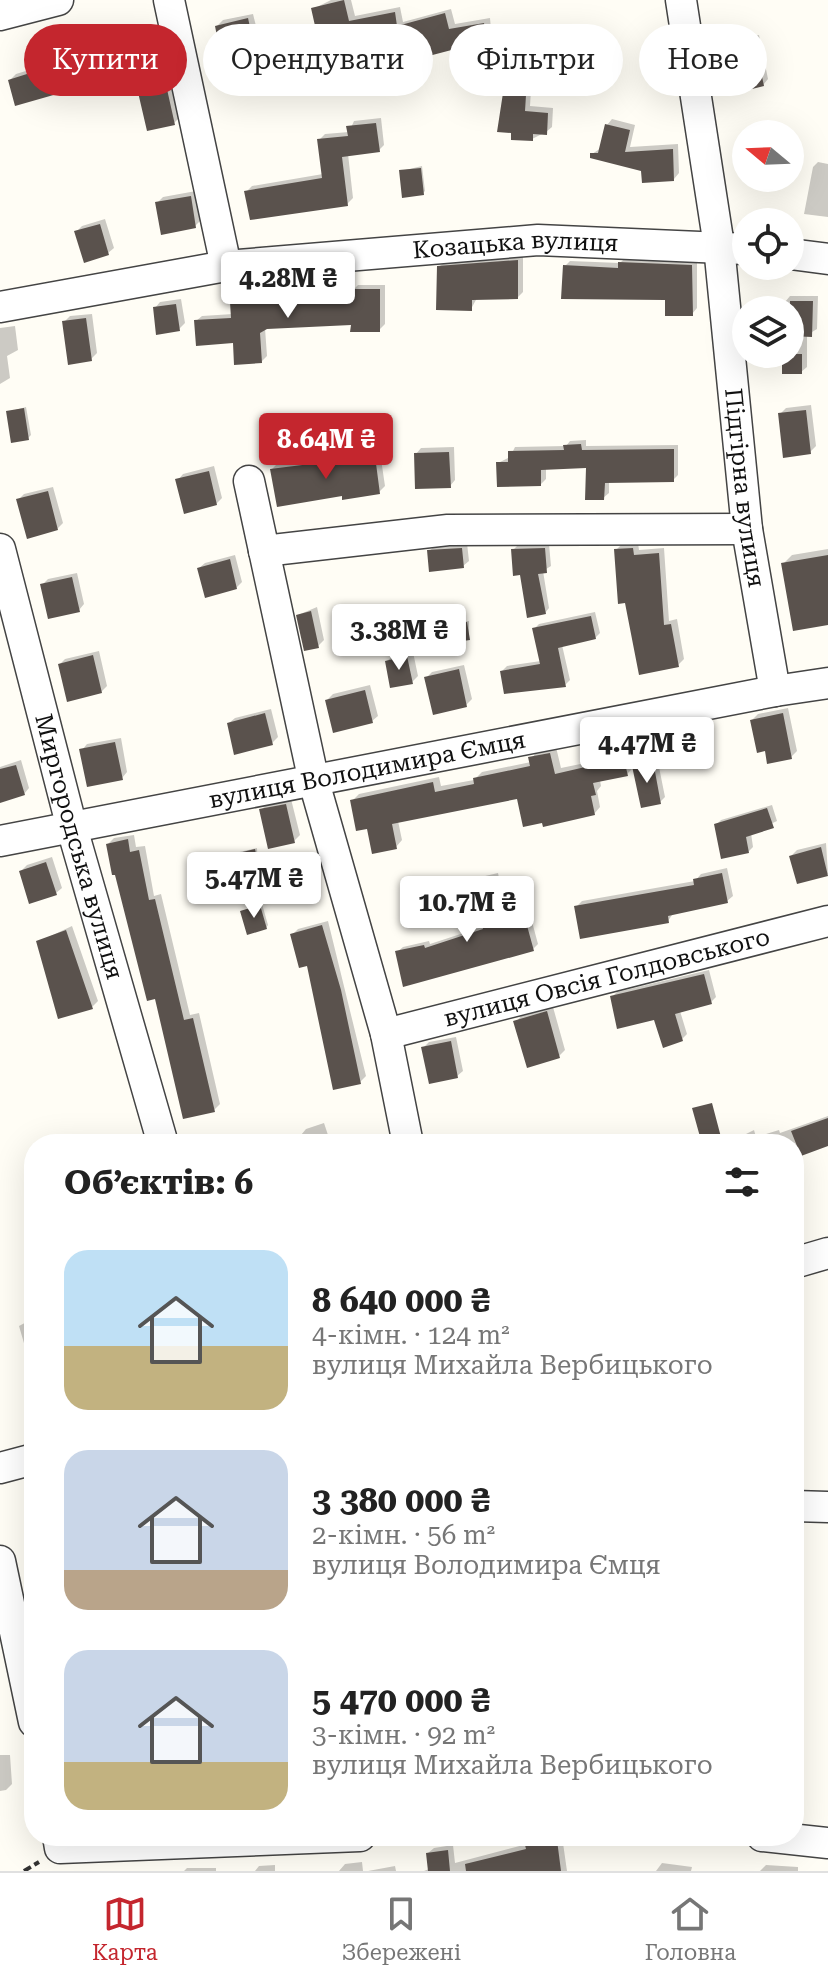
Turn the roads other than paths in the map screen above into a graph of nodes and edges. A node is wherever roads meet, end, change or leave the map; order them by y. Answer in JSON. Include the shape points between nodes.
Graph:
{"nodes":[{"id":1,"x":58,"y":0,"type":"edge"},
{"id":2,"x":169,"y":0,"type":"edge"},
{"id":3,"x":681,"y":0,"type":"edge"},
{"id":4,"x":0,"y":15,"type":"edge"},
{"id":5,"x":732,"y":248,"type":"edge"},
{"id":6,"x":804,"y":256,"type":"edge"},
{"id":7,"x":828,"y":259,"type":"edge"},
{"id":8,"x":226,"y":266,"type":"junction"},
{"id":9,"x":734,"y":280,"type":"edge"},
{"id":10,"x":0,"y":307,"type":"edge"},
{"id":11,"x":249,"y":481,"type":"dead end"},
{"id":12,"x":747,"y":529,"type":"junction"},
{"id":13,"x":0,"y":549,"type":"edge"},
{"id":14,"x":264,"y":551,"type":"junction"},
{"id":15,"x":828,"y":683,"type":"edge"},
{"id":16,"x":775,"y":691,"type":"junction"},
{"id":17,"x":314,"y":782,"type":"junction"},
{"id":18,"x":72,"y":828,"type":"junction"},
{"id":19,"x":0,"y":841,"type":"edge"},
{"id":20,"x":828,"y":921,"type":"edge"},
{"id":21,"x":386,"y":1034,"type":"junction"},
{"id":22,"x":160,"y":1134,"type":"edge"},
{"id":23,"x":406,"y":1134,"type":"edge"},
{"id":24,"x":828,"y":1253,"type":"edge"},
{"id":25,"x":804,"y":1260,"type":"edge"},
{"id":26,"x":24,"y":1462,"type":"edge"},
{"id":27,"x":0,"y":1468,"type":"edge"},
{"id":28,"x":804,"y":1506,"type":"edge"},
{"id":29,"x":828,"y":1507,"type":"edge"},
{"id":30,"x":0,"y":1561,"type":"edge"},
{"id":31,"x":24,"y":1675,"type":"edge"},
{"id":32,"x":804,"y":1840,"type":"edge"},
{"id":33,"x":828,"y":1843,"type":"edge"}],
"edges":[{"from":1,"to":4,"type":"street"},
{"from":2,"to":8,"type":"street"},
{"from":3,"to":5,"type":"street","name":"Підгірна вулиця"},
{"from":5,"to":8,"type":"street","name":"Козацька вулиця","via":[[538,240]]},
{"from":6,"to":7,"type":"street"},
{"from":8,"to":10,"type":"street","name":"Козацька вулиця"},
{"from":9,"to":12,"type":"street","name":"Підгірна вулиця"},
{"from":11,"to":14,"type":"street"},
{"from":12,"to":14,"type":"street","via":[[448,530]]},
{"from":12,"to":16,"type":"street","name":"Підгірна вулиця"},
{"from":13,"to":18,"type":"street","name":"Миргородська вулиця"},
{"from":14,"to":17,"type":"street"},
{"from":15,"to":16,"type":"street","name":"вулиця Володимира Ємця"},
{"from":16,"to":17,"type":"street","name":"вулиця Володимира Ємця"},
{"from":17,"to":18,"type":"street","name":"вулиця Володимира Ємця"},
{"from":17,"to":21,"type":"street"},
{"from":18,"to":19,"type":"street","name":"вулиця Володимира Ємця"},
{"from":18,"to":22,"type":"street","name":"Миргородська вулиця"},
{"from":20,"to":21,"type":"street","name":"вулиця Овсія Голдовського"},
{"from":21,"to":23,"type":"street"},
{"from":24,"to":25,"type":"street"},
{"from":26,"to":27,"type":"street"},
{"from":28,"to":29,"type":"street"},
{"from":30,"to":31,"type":"street"},
{"from":32,"to":33,"type":"street"}]}
